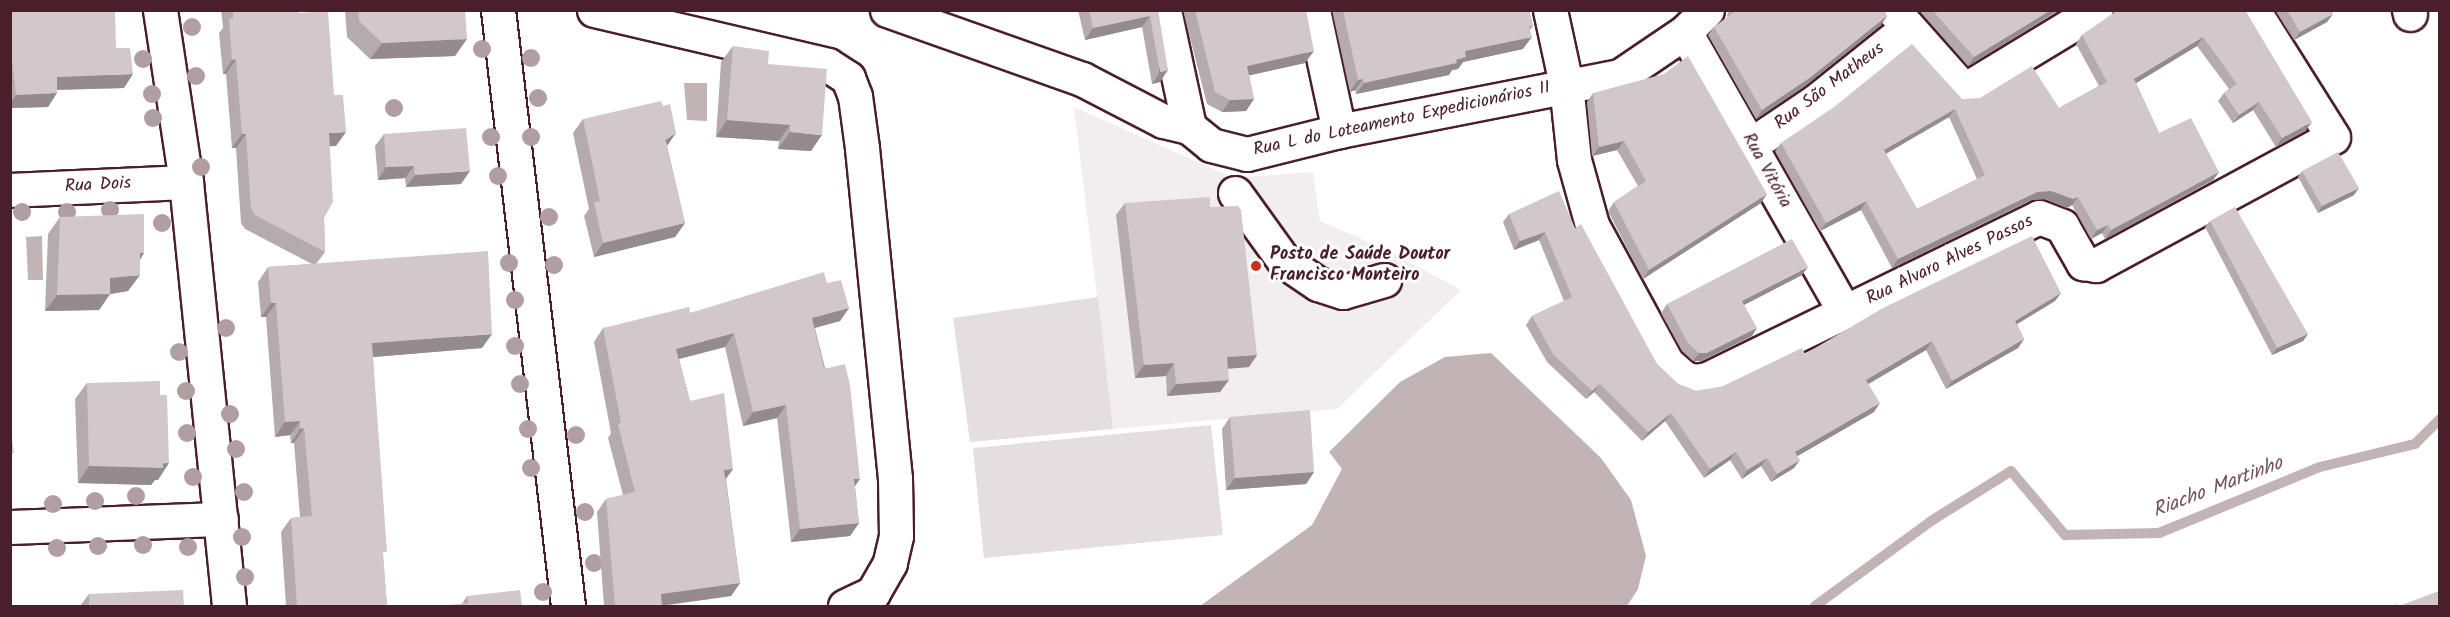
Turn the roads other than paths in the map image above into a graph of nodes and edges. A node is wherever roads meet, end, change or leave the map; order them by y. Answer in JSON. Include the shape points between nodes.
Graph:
{"nodes":[{"id":1,"x":160,"y":10,"type":"edge"},
{"id":2,"x":498,"y":10,"type":"edge"},
{"id":3,"x":594,"y":10,"type":"edge"},
{"id":4,"x":887,"y":10,"type":"edge"},
{"id":5,"x":1164,"y":10,"type":"edge"},
{"id":6,"x":1313,"y":10,"type":"edge"},
{"id":7,"x":1550,"y":10,"type":"edge"},
{"id":8,"x":2096,"y":10,"type":"edge"},
{"id":9,"x":2253,"y":10,"type":"edge"},
{"id":10,"x":1900,"y":19,"type":"edge"},
{"id":11,"x":1696,"y":21,"type":"edge"},
{"id":12,"x":1566,"y":84,"type":"junction"},
{"id":13,"x":1189,"y":127,"type":"junction"},
{"id":14,"x":1339,"y":131,"type":"junction"},
{"id":15,"x":1752,"y":144,"type":"junction"},
{"id":16,"x":186,"y":182,"type":"junction"},
{"id":17,"x":10,"y":190,"type":"edge"},
{"id":18,"x":1234,"y":193,"type":"dead end"},
{"id":19,"x":1384,"y":280,"type":"dead end"},
{"id":20,"x":1845,"y":312,"type":"junction"},
{"id":21,"x":221,"y":519,"type":"junction"},
{"id":22,"x":10,"y":527,"type":"edge"},
{"id":23,"x":229,"y":606,"type":"edge"},
{"id":24,"x":568,"y":606,"type":"edge"},
{"id":25,"x":844,"y":606,"type":"edge"}],
"edges":[{"from":1,"to":16,"type":"street"},
{"from":2,"to":24,"type":"street"},
{"from":3,"to":25,"type":"street","via":[[828,65],[848,78],[855,96],[862,148],[895,478],[896,536],[890,564],[873,593]]},
{"from":4,"to":13,"type":"street","name":"Rua L do Loteamento Expedicionários II","via":[[1082,79],[1163,121]]},
{"from":5,"to":13,"type":"street"},
{"from":6,"to":14,"type":"street"},
{"from":7,"to":12,"type":"street"},
{"from":8,"to":10,"type":"street","via":[[1964,90]]},
{"from":9,"to":20,"type":"street","name":"Rua Alvaro Alves Passos","via":[[2333,137],[2096,265],[2083,263],[2062,226],[2039,217]]},
{"from":10,"to":15,"type":"street","name":"Rua São Matheus","via":[[1816,101]]},
{"from":11,"to":12,"type":"street","name":"Rua L do Loteamento Expedicionários II","via":[[1620,76]]},
{"from":11,"to":15,"type":"street","name":"Rua Vitória"},
{"from":12,"to":14,"type":"street","name":"Rua L do Loteamento Expedicionários II"},
{"from":12,"to":20,"type":"street","name":"Rua Alvaro Alves Passos","via":[[1574,160],[1592,225],[1667,363],[1684,378],[1707,379]]},
{"from":13,"to":14,"type":"street","name":"Rua L do Loteamento Expedicionários II","via":[[1211,145],[1247,154]]},
{"from":15,"to":20,"type":"street","name":"Rua Vitória"},
{"from":16,"to":17,"type":"street","name":"Rua Dois"},
{"from":16,"to":21,"type":"street"},
{"from":18,"to":19,"type":"street","via":[[1284,261],[1318,284],[1343,292]]},
{"from":21,"to":22,"type":"street"},
{"from":21,"to":23,"type":"street"}]}
